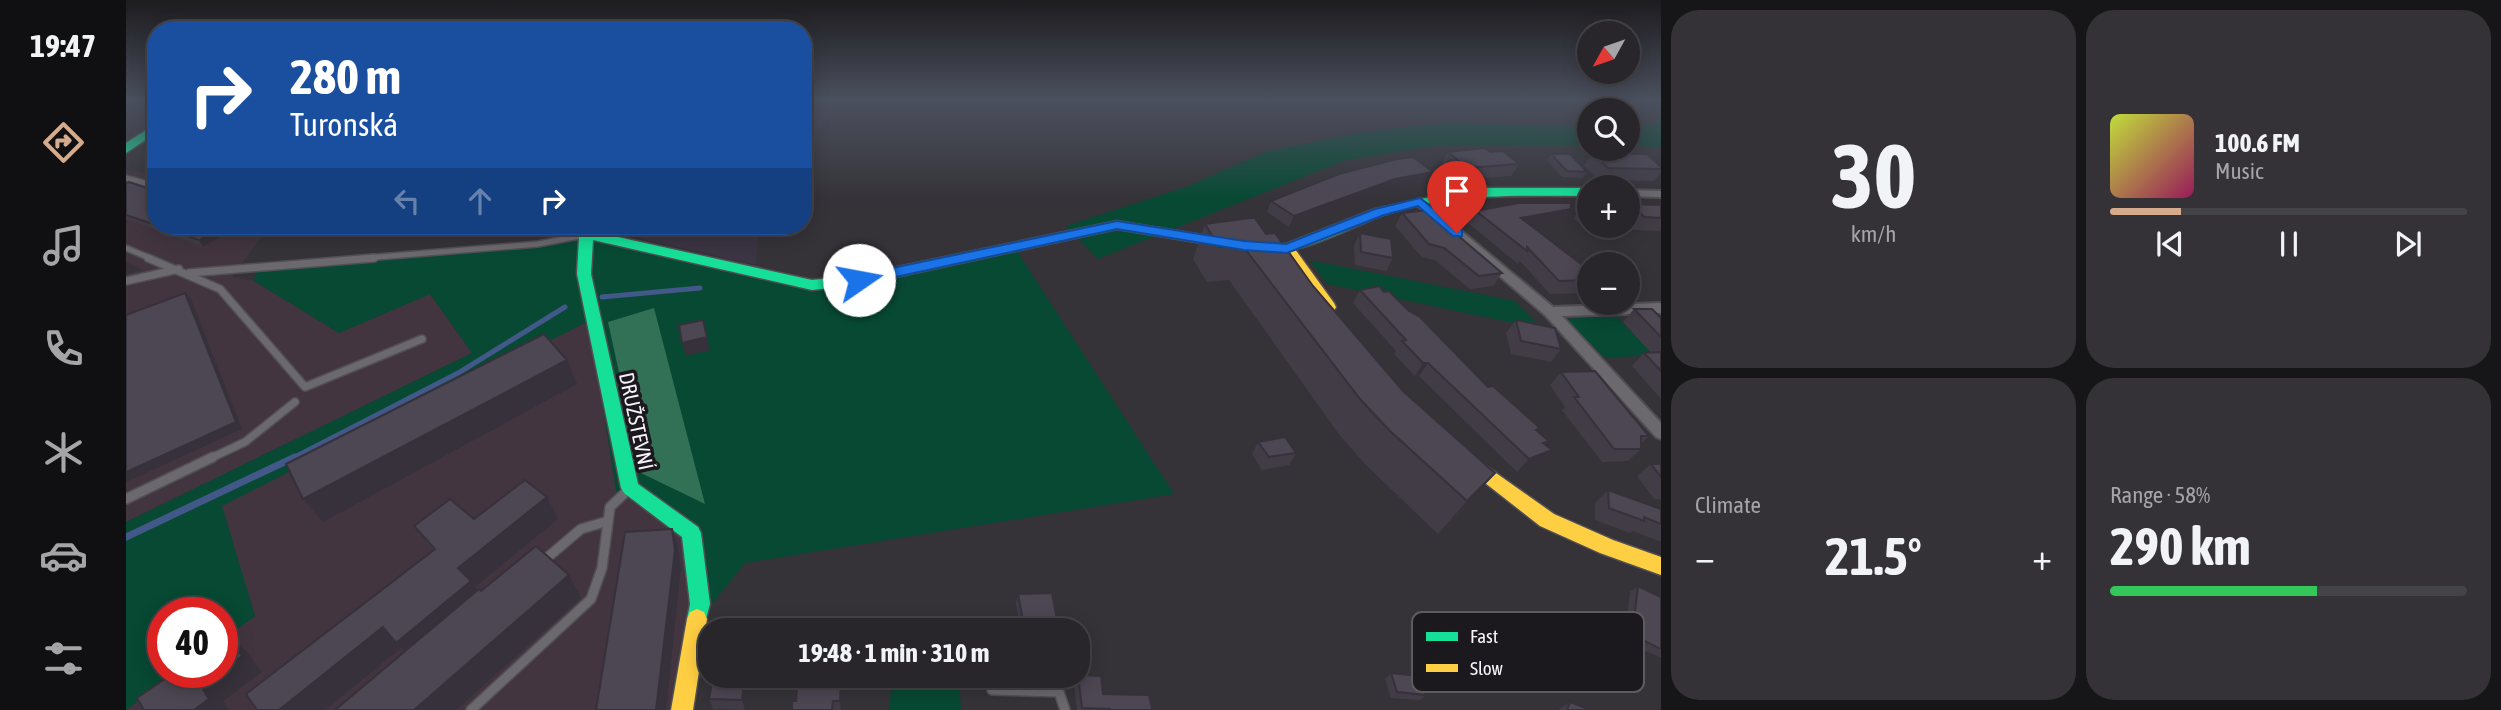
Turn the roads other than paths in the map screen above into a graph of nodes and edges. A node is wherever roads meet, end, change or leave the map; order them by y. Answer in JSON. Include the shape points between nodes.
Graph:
{"nodes":[{"id":1,"x":147,"y":134,"type":"edge"},
{"id":2,"x":126,"y":149,"type":"edge"},
{"id":3,"x":126,"y":178,"type":"edge"},
{"id":4,"x":147,"y":184,"type":"edge"},
{"id":5,"x":1577,"y":192,"type":"edge"},
{"id":6,"x":1640,"y":193,"type":"edge"},
{"id":7,"x":1661,"y":194,"type":"edge"},
{"id":8,"x":1420,"y":202,"type":"junction"},
{"id":9,"x":586,"y":235,"type":"junction"},
{"id":10,"x":126,"y":248,"type":"edge"},
{"id":11,"x":1287,"y":248,"type":"junction"},
{"id":12,"x":180,"y":269,"type":"junction"},
{"id":13,"x":189,"y":273,"type":"junction"},
{"id":14,"x":126,"y":281,"type":"edge"},
{"id":15,"x":1661,"y":308,"type":"edge"},
{"id":16,"x":1550,"y":312,"type":"junction"},
{"id":17,"x":1341,"y":322,"type":"edge"},
{"id":18,"x":422,"y":339,"type":"dead end"},
{"id":19,"x":295,"y":402,"type":"dead end"},
{"id":20,"x":1661,"y":433,"type":"edge"},
{"id":21,"x":1457,"y":452,"type":"edge"},
{"id":22,"x":630,"y":488,"type":"junction"},
{"id":23,"x":126,"y":499,"type":"edge"},
{"id":24,"x":608,"y":521,"type":"junction"},
{"id":25,"x":539,"y":565,"type":"edge"},
{"id":26,"x":1661,"y":566,"type":"edge"},
{"id":27,"x":992,"y":690,"type":"dead end"},
{"id":28,"x":471,"y":710,"type":"edge"},
{"id":29,"x":682,"y":710,"type":"edge"},
{"id":30,"x":1065,"y":710,"type":"edge"}],
"edges":[{"from":1,"to":2,"type":"street"},
{"from":3,"to":4,"type":"lane"},
{"from":5,"to":8,"type":"street","via":[[1506,190]]},
{"from":6,"to":7,"type":"street"},
{"from":8,"to":11,"type":"street","via":[[1380,212]]},
{"from":8,"to":16,"type":"street"},
{"from":9,"to":11,"type":"street","via":[[812,285],[859,280],[1117,225],[1244,246]]},
{"from":9,"to":13,"type":"lane","via":[[538,244]]},
{"from":9,"to":22,"type":"street","name":"DRUŽSTEVNÍ","via":[[584,274]]},
{"from":10,"to":12,"type":"lane"},
{"from":11,"to":17,"type":"street"},
{"from":12,"to":13,"type":"lane"},
{"from":12,"to":14,"type":"lane"},
{"from":13,"to":18,"type":"lane","via":[[220,289],[305,387]]},
{"from":15,"to":16,"type":"street"},
{"from":16,"to":20,"type":"street"},
{"from":19,"to":23,"type":"lane","via":[[245,442]]},
{"from":21,"to":26,"type":"street","via":[[1547,520]]},
{"from":22,"to":24,"type":"lane","via":[[610,507]]},
{"from":22,"to":29,"type":"street","name":"DRUŽSTEVNÍ","via":[[691,533],[700,604]]},
{"from":24,"to":25,"type":"lane","via":[[581,529]]},
{"from":24,"to":28,"type":"lane","via":[[591,599]]},
{"from":27,"to":30,"type":"lane","via":[[1059,692]]}]}
